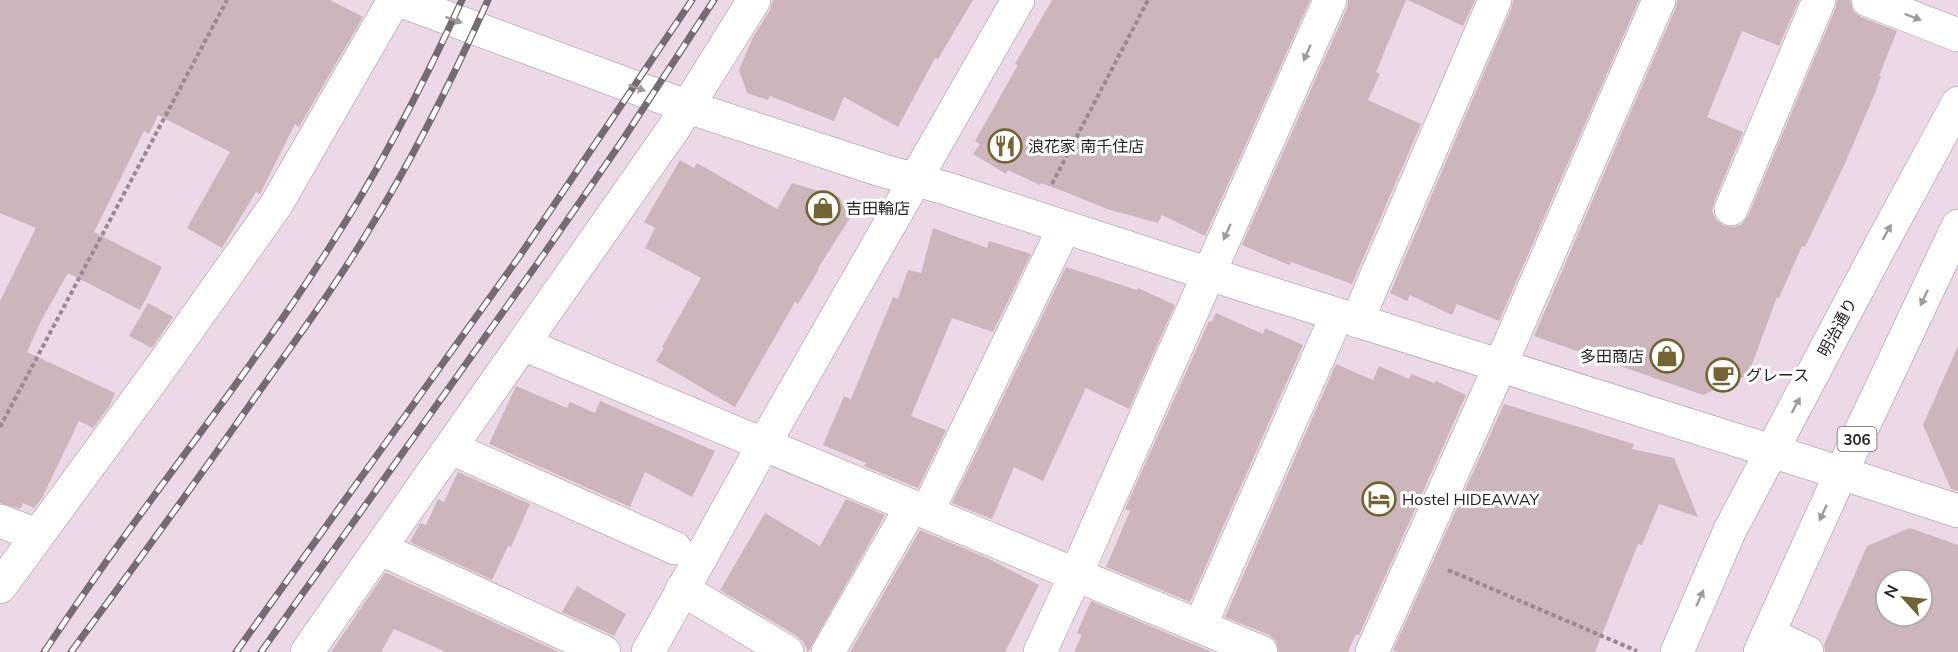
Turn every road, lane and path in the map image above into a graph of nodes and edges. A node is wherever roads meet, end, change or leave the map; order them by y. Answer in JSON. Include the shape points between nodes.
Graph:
{"nodes":[{"id":1,"x":227,"y":0,"type":"edge"},
{"id":2,"x":393,"y":0,"type":"edge"},
{"id":3,"x":399,"y":0,"type":"edge"},
{"id":4,"x":754,"y":0,"type":"edge"},
{"id":5,"x":1018,"y":0,"type":"edge"},
{"id":6,"x":1148,"y":0,"type":"edge"},
{"id":7,"x":1330,"y":0,"type":"edge"},
{"id":8,"x":1495,"y":0,"type":"edge"},
{"id":9,"x":1659,"y":0,"type":"edge"},
{"id":10,"x":1819,"y":0,"type":"edge"},
{"id":11,"x":1868,"y":0,"type":"edge"},
{"id":12,"x":1958,"y":35,"type":"edge"},
{"id":13,"x":1958,"y":103,"type":"edge"},
{"id":14,"x":688,"y":107,"type":"junction"},
{"id":15,"x":915,"y":181,"type":"junction"},
{"id":16,"x":1052,"y":185,"type":"dead end"},
{"id":17,"x":1731,"y":209,"type":"dead end"},
{"id":18,"x":1958,"y":226,"type":"edge"},
{"id":19,"x":1064,"y":228,"type":"junction"},
{"id":20,"x":1950,"y":263,"type":"edge"},
{"id":21,"x":1209,"y":274,"type":"junction"},
{"id":22,"x":1347,"y":318,"type":"junction"},
{"id":23,"x":523,"y":344,"type":"junction"},
{"id":24,"x":1500,"y":366,"type":"junction"},
{"id":25,"x":0,"y":427,"type":"edge"},
{"id":26,"x":764,"y":444,"type":"junction"},
{"id":27,"x":451,"y":448,"type":"junction"},
{"id":28,"x":1772,"y":452,"type":"junction"},
{"id":29,"x":1841,"y":472,"type":"junction"},
{"id":30,"x":919,"y":509,"type":"junction"},
{"id":31,"x":1958,"y":511,"type":"edge"},
{"id":32,"x":0,"y":521,"type":"edge"},
{"id":33,"x":37,"y":536,"type":"junction"},
{"id":34,"x":675,"y":548,"type":"dead end"},
{"id":35,"x":381,"y":549,"type":"junction"},
{"id":36,"x":1415,"y":556,"type":"junction"},
{"id":37,"x":1076,"y":574,"type":"junction"},
{"id":38,"x":0,"y":587,"type":"edge"},
{"id":39,"x":682,"y":589,"type":"junction"},
{"id":40,"x":1200,"y":626,"type":"junction"},
{"id":41,"x":1764,"y":643,"type":"edge"},
{"id":42,"x":1243,"y":649,"type":"edge"},
{"id":43,"x":1637,"y":651,"type":"edge"},
{"id":44,"x":307,"y":652,"type":"edge"},
{"id":45,"x":604,"y":652,"type":"edge"},
{"id":46,"x":648,"y":652,"type":"edge"},
{"id":47,"x":787,"y":652,"type":"edge"},
{"id":48,"x":828,"y":652,"type":"edge"},
{"id":49,"x":1040,"y":652,"type":"edge"},
{"id":50,"x":1372,"y":652,"type":"edge"},
{"id":51,"x":1677,"y":652,"type":"edge"},
{"id":52,"x":1807,"y":652,"type":"edge"}],
"edges":[{"from":1,"to":25,"type":"path"},
{"from":2,"to":33,"type":"street","via":[[276,205]]},
{"from":3,"to":14,"type":"street","one_way":true},
{"from":4,"to":14,"type":"street"},
{"from":5,"to":15,"type":"street"},
{"from":6,"to":16,"type":"path"},
{"from":7,"to":21,"type":"street","one_way":true},
{"from":8,"to":22,"type":"street"},
{"from":9,"to":24,"type":"street"},
{"from":10,"to":17,"type":"street"},
{"from":11,"to":12,"type":"street","one_way":true},
{"from":28,"to":13,"type":"street","name":"明治通り","one_way":true},
{"from":14,"to":15,"type":"street"},
{"from":14,"to":23,"type":"street"},
{"from":15,"to":19,"type":"street"},
{"from":15,"to":26,"type":"street"},
{"from":18,"to":20,"type":"street","number":"306"},
{"from":19,"to":21,"type":"street"},
{"from":19,"to":30,"type":"street"},
{"from":20,"to":29,"type":"street","number":"306","one_way":true},
{"from":21,"to":22,"type":"street"},
{"from":21,"to":37,"type":"street"},
{"from":22,"to":24,"type":"street"},
{"from":22,"to":40,"type":"street"},
{"from":23,"to":26,"type":"street"},
{"from":23,"to":27,"type":"street"},
{"from":24,"to":28,"type":"street"},
{"from":24,"to":36,"type":"street"},
{"from":26,"to":30,"type":"street"},
{"from":26,"to":39,"type":"street"},
{"from":27,"to":34,"type":"street"},
{"from":27,"to":35,"type":"street"},
{"from":28,"to":29,"type":"street"},
{"from":51,"to":28,"type":"street","name":"明治通り","one_way":true,"via":[[1730,530]]},
{"from":29,"to":31,"type":"street"},
{"from":29,"to":41,"type":"street","number":"306","one_way":true},
{"from":30,"to":37,"type":"street"},
{"from":30,"to":48,"type":"street"},
{"from":32,"to":33,"type":"street"},
{"from":33,"to":38,"type":"street"},
{"from":35,"to":44,"type":"street"},
{"from":35,"to":45,"type":"street"},
{"from":36,"to":43,"type":"path"},
{"from":36,"to":50,"type":"street"},
{"from":37,"to":40,"type":"street"},
{"from":37,"to":49,"type":"street"},
{"from":39,"to":46,"type":"street"},
{"from":39,"to":47,"type":"street"},
{"from":40,"to":42,"type":"street"},
{"from":41,"to":52,"type":"street"}]}
